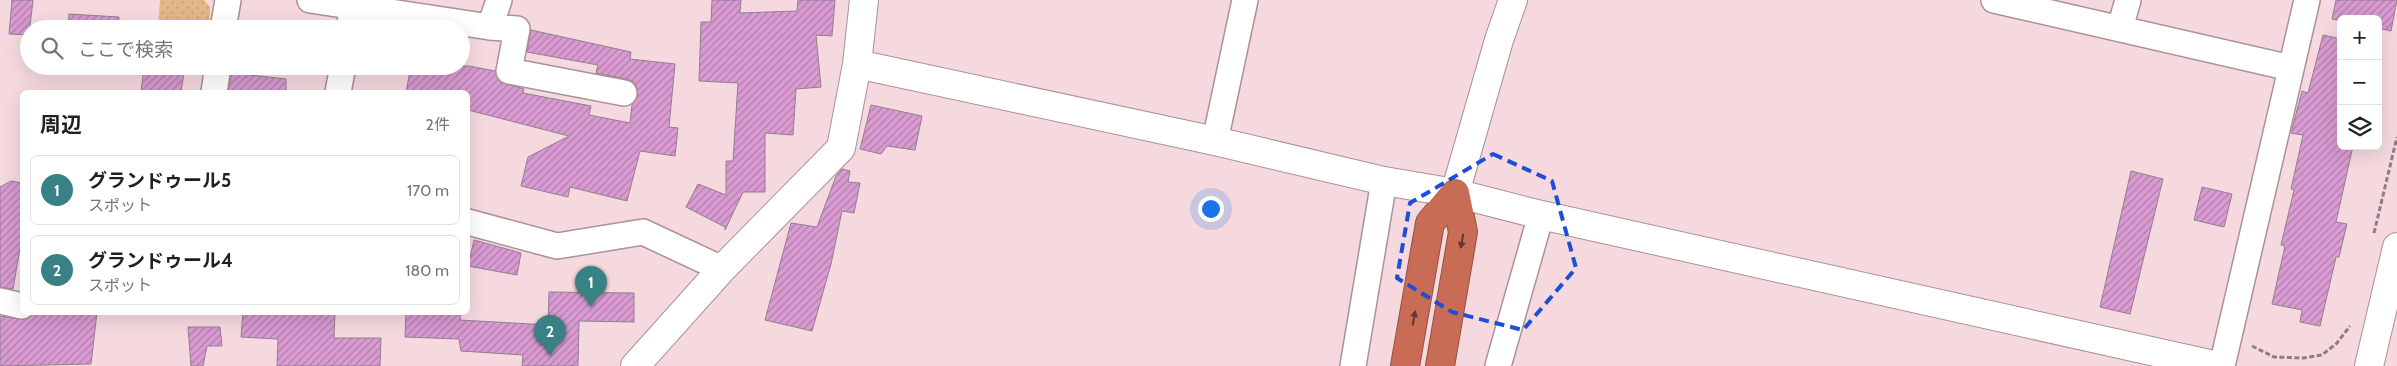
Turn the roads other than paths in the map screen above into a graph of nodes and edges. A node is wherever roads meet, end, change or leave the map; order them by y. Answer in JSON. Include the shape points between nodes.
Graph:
{"nodes":[{"id":1,"x":228,"y":0,"type":"edge"},
{"id":2,"x":310,"y":0,"type":"edge"},
{"id":3,"x":498,"y":0,"type":"edge"},
{"id":4,"x":864,"y":0,"type":"edge"},
{"id":5,"x":1245,"y":0,"type":"edge"},
{"id":6,"x":1514,"y":0,"type":"edge"},
{"id":7,"x":1994,"y":0,"type":"edge"},
{"id":8,"x":2128,"y":0,"type":"edge"},
{"id":9,"x":2307,"y":0,"type":"edge"},
{"id":10,"x":351,"y":17,"type":"edge"},
{"id":11,"x":225,"y":20,"type":"edge"},
{"id":12,"x":393,"y":20,"type":"edge"},
{"id":13,"x":470,"y":26,"type":"edge"},
{"id":14,"x":490,"y":27,"type":"junction"},
{"id":15,"x":2120,"y":28,"type":"junction"},
{"id":16,"x":857,"y":64,"type":"junction"},
{"id":17,"x":2291,"y":68,"type":"junction"},
{"id":18,"x":217,"y":75,"type":"edge"},
{"id":19,"x":341,"y":75,"type":"edge"},
{"id":20,"x":214,"y":90,"type":"edge"},
{"id":21,"x":338,"y":90,"type":"edge"},
{"id":22,"x":624,"y":93,"type":"dead end"},
{"id":23,"x":1215,"y":141,"type":"junction"},
{"id":24,"x":1384,"y":181,"type":"junction"},
{"id":25,"x":1456,"y":193,"type":"junction"},
{"id":26,"x":1541,"y":215,"type":"junction"},
{"id":27,"x":470,"y":223,"type":"edge"},
{"id":28,"x":2386,"y":240,"type":"edge"},
{"id":29,"x":722,"y":269,"type":"junction"},
{"id":30,"x":0,"y":301,"type":"edge"},
{"id":31,"x":20,"y":306,"type":"edge"},
{"id":32,"x":635,"y":366,"type":"edge"},
{"id":33,"x":1353,"y":366,"type":"edge"},
{"id":34,"x":1405,"y":366,"type":"edge"},
{"id":35,"x":1440,"y":366,"type":"edge"},
{"id":36,"x":1498,"y":366,"type":"edge"},
{"id":37,"x":2218,"y":366,"type":"edge"},
{"id":38,"x":2222,"y":366,"type":"edge"},
{"id":39,"x":2369,"y":366,"type":"edge"}],
"edges":[{"from":1,"to":11,"type":"street"},
{"from":2,"to":10,"type":"street"},
{"from":3,"to":14,"type":"street"},
{"from":4,"to":16,"type":"street"},
{"from":5,"to":23,"type":"street"},
{"from":6,"to":25,"type":"street","via":[[1499,40]]},
{"from":7,"to":15,"type":"street"},
{"from":8,"to":15,"type":"street"},
{"from":9,"to":17,"type":"street"},
{"from":10,"to":12,"type":"street"},
{"from":13,"to":14,"type":"street"},
{"from":14,"to":22,"type":"street","via":[[517,29],[509,71]]},
{"from":15,"to":17,"type":"street"},
{"from":16,"to":23,"type":"street"},
{"from":16,"to":29,"type":"street","via":[[841,148]]},
{"from":17,"to":38,"type":"street"},
{"from":18,"to":20,"type":"street"},
{"from":19,"to":21,"type":"street"},
{"from":23,"to":24,"type":"street"},
{"from":24,"to":25,"type":"street"},
{"from":24,"to":33,"type":"street"},
{"from":25,"to":26,"type":"street"},
{"from":34,"to":25,"type":"highway","one_way":true,"via":[[1430,223]]},
{"from":25,"to":35,"type":"highway","one_way":true,"via":[[1463,232]]},
{"from":26,"to":36,"type":"street"},
{"from":26,"to":37,"type":"street"},
{"from":27,"to":29,"type":"street","via":[[557,246],[643,232]]},
{"from":28,"to":39,"type":"street"},
{"from":29,"to":32,"type":"street"},
{"from":30,"to":31,"type":"street"}]}
